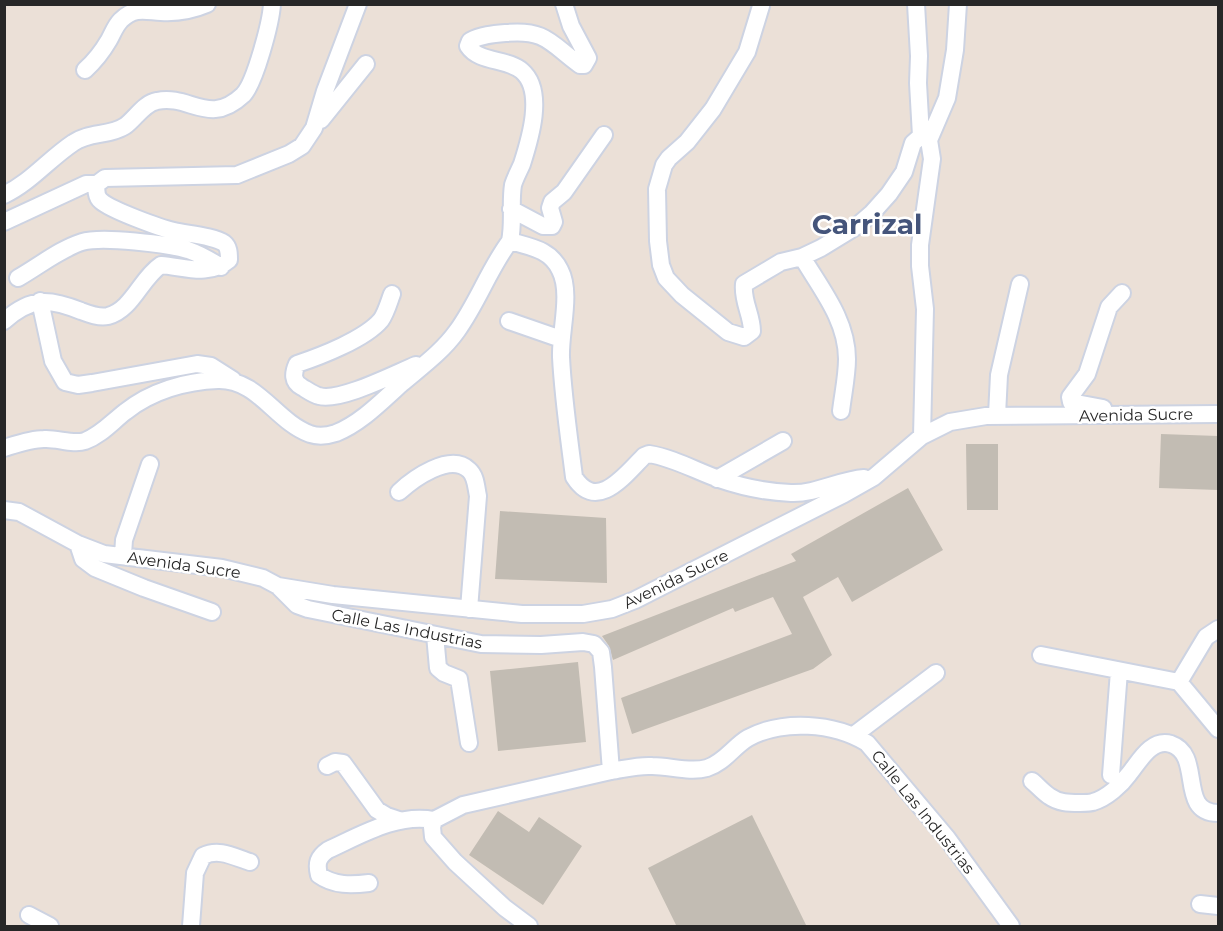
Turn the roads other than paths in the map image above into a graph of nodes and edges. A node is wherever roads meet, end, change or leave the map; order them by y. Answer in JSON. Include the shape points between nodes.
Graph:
{"nodes":[{"id":1,"x":207,"y":4,"type":"edge"},
{"id":2,"x":272,"y":4,"type":"edge"},
{"id":3,"x":358,"y":4,"type":"edge"},
{"id":4,"x":564,"y":4,"type":"edge"},
{"id":5,"x":916,"y":4,"type":"edge"},
{"id":6,"x":958,"y":4,"type":"edge"},
{"id":7,"x":761,"y":6,"type":"dead end"},
{"id":8,"x":366,"y":64,"type":"dead end"},
{"id":9,"x":85,"y":70,"type":"dead end"},
{"id":10,"x":314,"y":128,"type":"junction"},
{"id":11,"x":604,"y":135,"type":"dead end"},
{"id":12,"x":925,"y":138,"type":"junction"},
{"id":13,"x":97,"y":184,"type":"junction"},
{"id":14,"x":4,"y":195,"type":"edge"},
{"id":15,"x":511,"y":209,"type":"junction"},
{"id":16,"x":4,"y":222,"type":"edge"},
{"id":17,"x":510,"y":241,"type":"junction"},
{"id":18,"x":802,"y":257,"type":"junction"},
{"id":19,"x":221,"y":267,"type":"junction"},
{"id":20,"x":18,"y":278,"type":"dead end"},
{"id":21,"x":1020,"y":284,"type":"dead end"},
{"id":22,"x":1122,"y":293,"type":"dead end"},
{"id":23,"x":392,"y":294,"type":"dead end"},
{"id":24,"x":40,"y":301,"type":"junction"},
{"id":25,"x":4,"y":321,"type":"edge"},
{"id":26,"x":509,"y":321,"type":"dead end"},
{"id":27,"x":561,"y":339,"type":"junction"},
{"id":28,"x":434,"y":358,"type":"junction"},
{"id":29,"x":237,"y":382,"type":"junction"},
{"id":30,"x":841,"y":411,"type":"dead end"},
{"id":31,"x":1218,"y":414,"type":"edge"},
{"id":32,"x":997,"y":415,"type":"junction"},
{"id":33,"x":1113,"y":416,"type":"junction"},
{"id":34,"x":922,"y":436,"type":"junction"},
{"id":35,"x":783,"y":441,"type":"dead end"},
{"id":36,"x":4,"y":448,"type":"edge"},
{"id":37,"x":150,"y":464,"type":"dead end"},
{"id":38,"x":874,"y":477,"type":"junction"},
{"id":39,"x":717,"y":479,"type":"junction"},
{"id":40,"x":399,"y":492,"type":"dead end"},
{"id":41,"x":4,"y":510,"type":"edge"},
{"id":42,"x":78,"y":544,"type":"junction"},
{"id":43,"x":123,"y":555,"type":"junction"},
{"id":44,"x":278,"y":586,"type":"junction"},
{"id":45,"x":468,"y":609,"type":"junction"},
{"id":46,"x":212,"y":612,"type":"dead end"},
{"id":47,"x":1218,"y":629,"type":"edge"},
{"id":48,"x":435,"y":635,"type":"junction"},
{"id":49,"x":1041,"y":655,"type":"dead end"},
{"id":50,"x":1119,"y":671,"type":"junction"},
{"id":51,"x":936,"y":673,"type":"dead end"},
{"id":52,"x":1179,"y":682,"type":"junction"},
{"id":53,"x":1218,"y":729,"type":"edge"},
{"id":54,"x":854,"y":735,"type":"junction"},
{"id":55,"x":469,"y":743,"type":"dead end"},
{"id":56,"x":327,"y":766,"type":"dead end"},
{"id":57,"x":611,"y":771,"type":"junction"},
{"id":58,"x":1111,"y":775,"type":"dead end"},
{"id":59,"x":1032,"y":781,"type":"dead end"},
{"id":60,"x":1218,"y":813,"type":"edge"},
{"id":61,"x":399,"y":820,"type":"junction"},
{"id":62,"x":434,"y":820,"type":"junction"},
{"id":63,"x":250,"y":862,"type":"dead end"},
{"id":64,"x":369,"y":883,"type":"dead end"},
{"id":65,"x":1200,"y":904,"type":"dead end"},
{"id":66,"x":1218,"y":906,"type":"edge"},
{"id":67,"x":29,"y":915,"type":"dead end"},
{"id":68,"x":50,"y":927,"type":"edge"},
{"id":69,"x":191,"y":927,"type":"edge"},
{"id":70,"x":529,"y":927,"type":"edge"},
{"id":71,"x":1011,"y":927,"type":"edge"}],
"edges":[{"from":1,"to":9,"type":"street","via":[[191,10],[133,12],[122,19],[99,56]]},
{"from":2,"to":14,"type":"street","via":[[271,22],[245,93],[230,104],[209,111],[170,100],[155,101],[124,127],[75,141]]},
{"from":3,"to":10,"type":"street"},
{"from":4,"to":15,"type":"street","via":[[588,58],[584,65],[545,38],[524,31],[480,37],[468,46],[477,54],[520,69],[532,87],[532,128],[513,184]]},
{"from":5,"to":12,"type":"street","via":[[918,82]]},
{"from":6,"to":12,"type":"street","via":[[947,98]]},
{"from":7,"to":18,"type":"street","via":[[747,52],[726,90],[687,142],[664,165],[657,189],[661,265],[666,278],[682,295],[728,332],[744,337],[752,331],[752,322],[746,309],[744,284],[781,262]]},
{"from":8,"to":10,"type":"street"},
{"from":10,"to":13,"type":"street","via":[[302,146],[289,154],[237,175],[105,178]]},
{"from":11,"to":15,"type":"street","via":[[564,192],[552,202],[552,226],[543,226]]},
{"from":12,"to":18,"type":"street","via":[[913,143],[903,172],[872,213],[857,226]]},
{"from":12,"to":34,"type":"street","via":[[932,159],[920,245],[925,320]]},
{"from":13,"to":16,"type":"street","via":[[86,184]]},
{"from":13,"to":19,"type":"street","via":[[101,201],[119,210],[171,230],[226,244],[229,260]]},
{"from":15,"to":17,"type":"street"},
{"from":17,"to":27,"type":"street","via":[[543,250],[561,271],[566,293]]},
{"from":17,"to":28,"type":"street","via":[[458,330]]},
{"from":18,"to":30,"type":"street","via":[[842,327],[847,360]]},
{"from":19,"to":20,"type":"street","via":[[187,250],[118,240],[84,241]]},
{"from":19,"to":24,"type":"street","via":[[198,270],[161,265],[117,312],[106,317],[64,303]]},
{"from":21,"to":32,"type":"street","via":[[999,375]]},
{"from":22,"to":33,"type":"street","via":[[1109,307],[1087,374],[1070,400],[1101,406]]},
{"from":23,"to":28,"type":"street","via":[[382,319],[339,347],[297,364],[294,379],[318,396],[338,396]]},
{"from":24,"to":25,"type":"street"},
{"from":24,"to":29,"type":"street","via":[[53,361],[65,382],[78,385],[196,364],[211,366]]},
{"from":26,"to":27,"type":"street"},
{"from":27,"to":39,"type":"street","via":[[574,477],[581,488],[589,492],[609,489],[649,454]]},
{"from":28,"to":29,"type":"street","via":[[362,417],[337,433],[321,437],[288,423],[259,395]]},
{"from":29,"to":36,"type":"street","via":[[206,381],[150,395],[82,442],[45,438]]},
{"from":31,"to":33,"type":"street","name":"Avenida Sucre"},
{"from":32,"to":33,"type":"street","name":"Avenida Sucre"},
{"from":32,"to":34,"type":"street","name":"Avenida Sucre","via":[[950,422]]},
{"from":34,"to":38,"type":"street","name":"Avenida Sucre"},
{"from":35,"to":39,"type":"street"},
{"from":37,"to":43,"type":"street","via":[[124,540]]},
{"from":38,"to":39,"type":"street","via":[[794,494]]},
{"from":38,"to":45,"type":"street","name":"Avenida Sucre","via":[[744,546],[612,609],[583,614]]},
{"from":40,"to":45,"type":"street","via":[[438,467],[455,464],[468,469],[475,478],[478,496]]},
{"from":41,"to":42,"type":"street","name":"Avenida Sucre","via":[[19,513]]},
{"from":42,"to":43,"type":"street","name":"Avenida Sucre","via":[[104,554]]},
{"from":42,"to":46,"type":"street","via":[[83,559],[95,568]]},
{"from":43,"to":44,"type":"street","name":"Avenida Sucre","via":[[222,568],[263,578]]},
{"from":44,"to":45,"type":"street","name":"Avenida Sucre"},
{"from":44,"to":48,"type":"street","name":"Calle Las Industrias","via":[[308,609]]},
{"from":47,"to":52,"type":"street","via":[[1206,637]]},
{"from":48,"to":55,"type":"street","via":[[438,668],[459,679]]},
{"from":48,"to":57,"type":"street","name":"Calle Las Industrias","via":[[481,644],[594,644],[601,652],[603,666]]},
{"from":49,"to":50,"type":"street"},
{"from":50,"to":52,"type":"street"},
{"from":50,"to":58,"type":"street"},
{"from":51,"to":54,"type":"street"},
{"from":52,"to":53,"type":"street"},
{"from":54,"to":57,"type":"street","name":"Calle Las Industrias","via":[[824,727],[774,727],[747,739],[709,767],[697,770],[650,765]]},
{"from":54,"to":71,"type":"street","name":"Calle Las Industrias","via":[[867,743],[947,837]]},
{"from":56,"to":61,"type":"street","via":[[343,763],[377,810]]},
{"from":57,"to":62,"type":"street","name":"Calle Las Industrias","via":[[463,805]]},
{"from":59,"to":60,"type":"street","via":[[1064,803],[1093,802],[1118,787],[1152,747],[1172,744],[1185,756],[1199,806]]},
{"from":61,"to":62,"type":"street"},
{"from":61,"to":64,"type":"street","via":[[319,856],[319,875],[330,882]]},
{"from":62,"to":70,"type":"street","via":[[433,837],[455,862]]},
{"from":63,"to":69,"type":"street","via":[[224,853],[203,856],[195,873]]},
{"from":65,"to":66,"type":"street"},
{"from":67,"to":68,"type":"street"}]}
